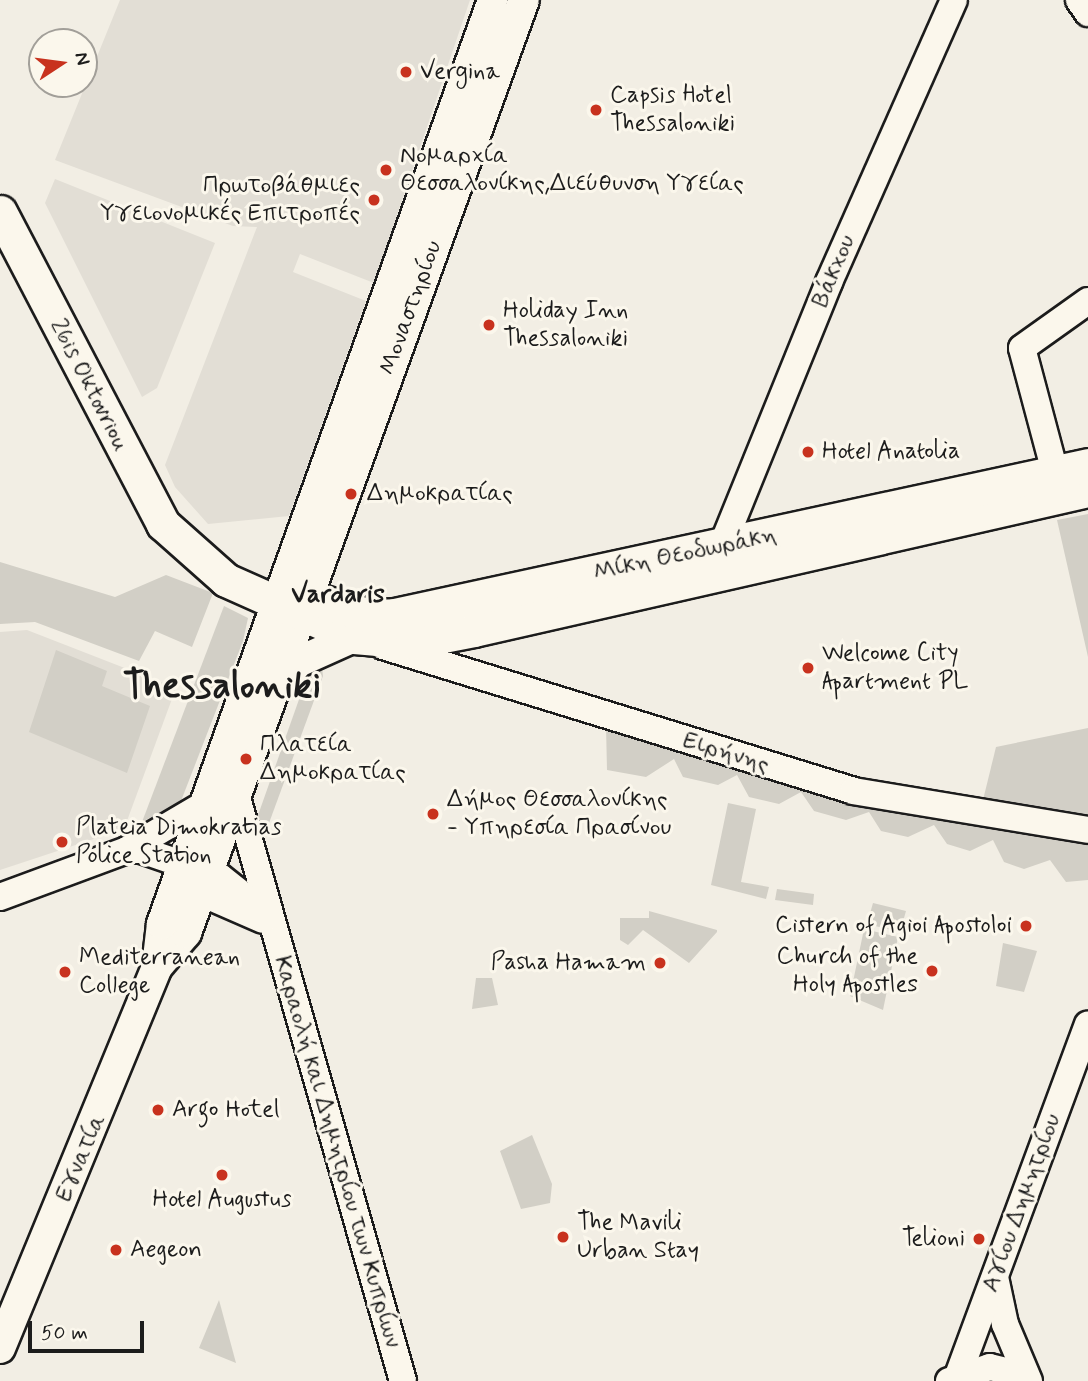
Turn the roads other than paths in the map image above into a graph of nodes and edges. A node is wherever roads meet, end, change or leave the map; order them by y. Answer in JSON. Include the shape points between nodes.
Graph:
{"nodes":[{"id":1,"x":493,"y":0,"type":"edge"},
{"id":2,"x":524,"y":0,"type":"edge"},
{"id":3,"x":954,"y":0,"type":"edge"},
{"id":4,"x":1079,"y":0,"type":"edge"},
{"id":5,"x":1088,"y":13,"type":"edge"},
{"id":6,"x":0,"y":212,"type":"edge"},
{"id":7,"x":1088,"y":301,"type":"edge"},
{"id":8,"x":1088,"y":465,"type":"edge"},
{"id":9,"x":1055,"y":472,"type":"junction"},
{"id":10,"x":1088,"y":490,"type":"edge"},
{"id":11,"x":722,"y":546,"type":"junction"},
{"id":12,"x":189,"y":549,"type":"junction"},
{"id":13,"x":226,"y":580,"type":"junction"},
{"id":14,"x":292,"y":602,"type":"junction"},
{"id":15,"x":363,"y":639,"type":"junction"},
{"id":16,"x":261,"y":648,"type":"junction"},
{"id":17,"x":268,"y":706,"type":"junction"},
{"id":18,"x":236,"y":794,"type":"junction"},
{"id":19,"x":205,"y":804,"type":"junction"},
{"id":20,"x":1088,"y":830,"type":"edge"},
{"id":21,"x":127,"y":850,"type":"junction"},
{"id":22,"x":193,"y":877,"type":"junction"},
{"id":23,"x":0,"y":897,"type":"edge"},
{"id":24,"x":270,"y":920,"type":"junction"},
{"id":25,"x":1088,"y":1026,"type":"edge"},
{"id":26,"x":995,"y":1278,"type":"junction"},
{"id":27,"x":0,"y":1348,"type":"edge"},
{"id":28,"x":954,"y":1379,"type":"edge"},
{"id":29,"x":1028,"y":1379,"type":"edge"},
{"id":30,"x":403,"y":1381,"type":"edge"}],
"edges":[{"from":1,"to":14,"type":"main road","name":"Μοναστηρίου"},
{"from":2,"to":14,"type":"main road","name":"Μοναστηρίου"},
{"from":3,"to":11,"type":"main road","name":"Βάκχου","via":[[829,282]]},
{"from":4,"to":5,"type":"main road"},
{"from":6,"to":12,"type":"highway","name":"26is Oktovriou","via":[[153,508]]},
{"from":7,"to":9,"type":"main road","via":[[1022,348]]},
{"from":8,"to":9,"type":"highway","name":"Μίκη Θεοδωράκη"},
{"from":9,"to":11,"type":"highway","name":"Μίκη Θεοδωράκη"},
{"from":10,"to":15,"type":"highway","name":"Μίκη Θεοδωράκη","via":[[474,630],[412,642]]},
{"from":11,"to":14,"type":"highway","name":"Μίκη Θεοδωράκη","via":[[395,615]]},
{"from":12,"to":13,"type":"highway","name":"26is Oktovriou"},
{"from":12,"to":14,"type":"highway"},
{"from":13,"to":14,"type":"highway","name":"26is Oktovriou"},
{"from":13,"to":16,"type":"main road","via":[[253,615]]},
{"from":14,"to":15,"type":"highway","name":"Μίκη Θεοδωράκη"},
{"from":14,"to":16,"type":"main road","name":"Εγνατία"},
{"from":14,"to":17,"type":"main road","name":"Εγνατία"},
{"from":15,"to":17,"type":"main road","via":[[298,662]]},
{"from":15,"to":20,"type":"main road","name":"Ειρήνης","via":[[853,791]]},
{"from":16,"to":19,"type":"main road","name":"Εγνατία"},
{"from":17,"to":18,"type":"main road","name":"Εγνατία"},
{"from":18,"to":22,"type":"main road","name":"Εγνατία"},
{"from":18,"to":24,"type":"main road","name":"Καραολή και Δημητρίου των Κυπρίων"},
{"from":19,"to":21,"type":"main road"},
{"from":19,"to":22,"type":"main road","name":"Εγνατία"},
{"from":21,"to":22,"type":"main road","name":"Καραολή και Δημητρίου των Κυπρίων"},
{"from":21,"to":23,"type":"main road"},
{"from":22,"to":24,"type":"main road","name":"Καραολή και Δημητρίου των Κυπρίων"},
{"from":22,"to":27,"type":"main road","name":"Εγνατία","via":[[186,933],[157,967]]},
{"from":24,"to":30,"type":"main road","name":"Καραολή και Δημητρίου των Κυπρίων"},
{"from":25,"to":26,"type":"main road","name":"Αγίου Δημητρίου"},
{"from":26,"to":28,"type":"main road","name":"Αγίου Δημητρίου"},
{"from":26,"to":29,"type":"main road"},
{"from":28,"to":29,"type":"main road","via":[[990,1367]]}]}
